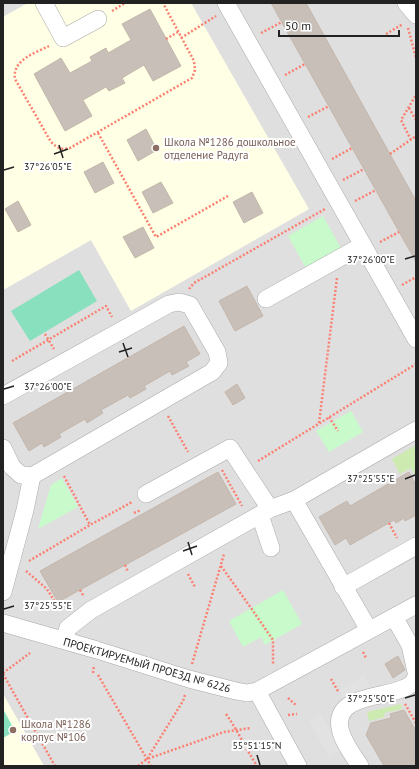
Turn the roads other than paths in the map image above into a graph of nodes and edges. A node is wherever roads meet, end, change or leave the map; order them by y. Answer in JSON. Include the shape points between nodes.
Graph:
{"nodes":[{"id":1,"x":44,"y":3,"type":"edge"},
{"id":2,"x":406,"y":3,"type":"edge"},
{"id":3,"x":223,"y":8,"type":"edge"},
{"id":4,"x":411,"y":18,"type":"edge"},
{"id":5,"x":98,"y":19,"type":"dead end"},
{"id":6,"x":370,"y":244,"type":"junction"},
{"id":7,"x":266,"y":299,"type":"dead end"},
{"id":8,"x":416,"y":339,"type":"edge"},
{"id":9,"x":3,"y":396,"type":"edge"},
{"id":10,"x":416,"y":430,"type":"edge"},
{"id":11,"x":3,"y":448,"type":"edge"},
{"id":12,"x":32,"y":476,"type":"junction"},
{"id":13,"x":146,"y":494,"type":"road end"},
{"id":14,"x":294,"y":500,"type":"junction"},
{"id":15,"x":260,"y":514,"type":"junction"},
{"id":16,"x":416,"y":546,"type":"edge"},
{"id":17,"x":271,"y":548,"type":"dead end"},
{"id":18,"x":344,"y":586,"type":"junction"},
{"id":19,"x":3,"y":592,"type":"edge"},
{"id":20,"x":416,"y":605,"type":"edge"},
{"id":21,"x":394,"y":617,"type":"junction"},
{"id":22,"x":3,"y":623,"type":"edge"},
{"id":23,"x":369,"y":630,"type":"junction"},
{"id":24,"x":64,"y":640,"type":"junction"},
{"id":25,"x":416,"y":672,"type":"edge"},
{"id":26,"x":416,"y":676,"type":"edge"},
{"id":27,"x":257,"y":691,"type":"junction"},
{"id":28,"x":298,"y":766,"type":"edge"},
{"id":29,"x":360,"y":766,"type":"edge"}],
"edges":[{"from":1,"to":5,"type":"street","via":[[63,38]]},
{"from":2,"to":4,"type":"street"},
{"from":3,"to":6,"type":"street"},
{"from":6,"to":7,"type":"street"},
{"from":6,"to":8,"type":"street"},
{"from":9,"to":12,"type":"street","via":[[169,304],[179,302],[190,305],[217,352],[219,363],[212,372]]},
{"from":10,"to":14,"type":"street"},
{"from":11,"to":12,"type":"street","via":[[12,467],[21,475]]},
{"from":12,"to":19,"type":"street","via":[[15,565]]},
{"from":13,"to":15,"type":"street","via":[[230,448],[244,469]]},
{"from":14,"to":15,"type":"street"},
{"from":14,"to":18,"type":"street"},
{"from":15,"to":17,"type":"street"},
{"from":15,"to":24,"type":"street","via":[[91,610],[68,628]]},
{"from":16,"to":18,"type":"street"},
{"from":18,"to":23,"type":"street"},
{"from":20,"to":21,"type":"street","name":"ПРОЕКТИРУЕМЫЙ ПРОЕЗД № 6226"},
{"from":21,"to":23,"type":"street","name":"ПРОЕКТИРУЕМЫЙ ПРОЕЗД № 6226"},
{"from":21,"to":25,"type":"street","via":[[410,646]]},
{"from":22,"to":24,"type":"street","name":"ПРОЕКТИРУЕМЫЙ ПРОЕЗД № 6226"},
{"from":23,"to":27,"type":"street","name":"ПРОЕКТИРУЕМЫЙ ПРОЕЗД № 6226"},
{"from":24,"to":27,"type":"street","name":"ПРОЕКТИРУЕМЫЙ ПРОЕЗД № 6226","via":[[189,679],[247,693]]},
{"from":26,"to":29,"type":"street","via":[[410,686],[358,700],[343,712],[340,728],[342,736]]},
{"from":27,"to":28,"type":"street"}]}
